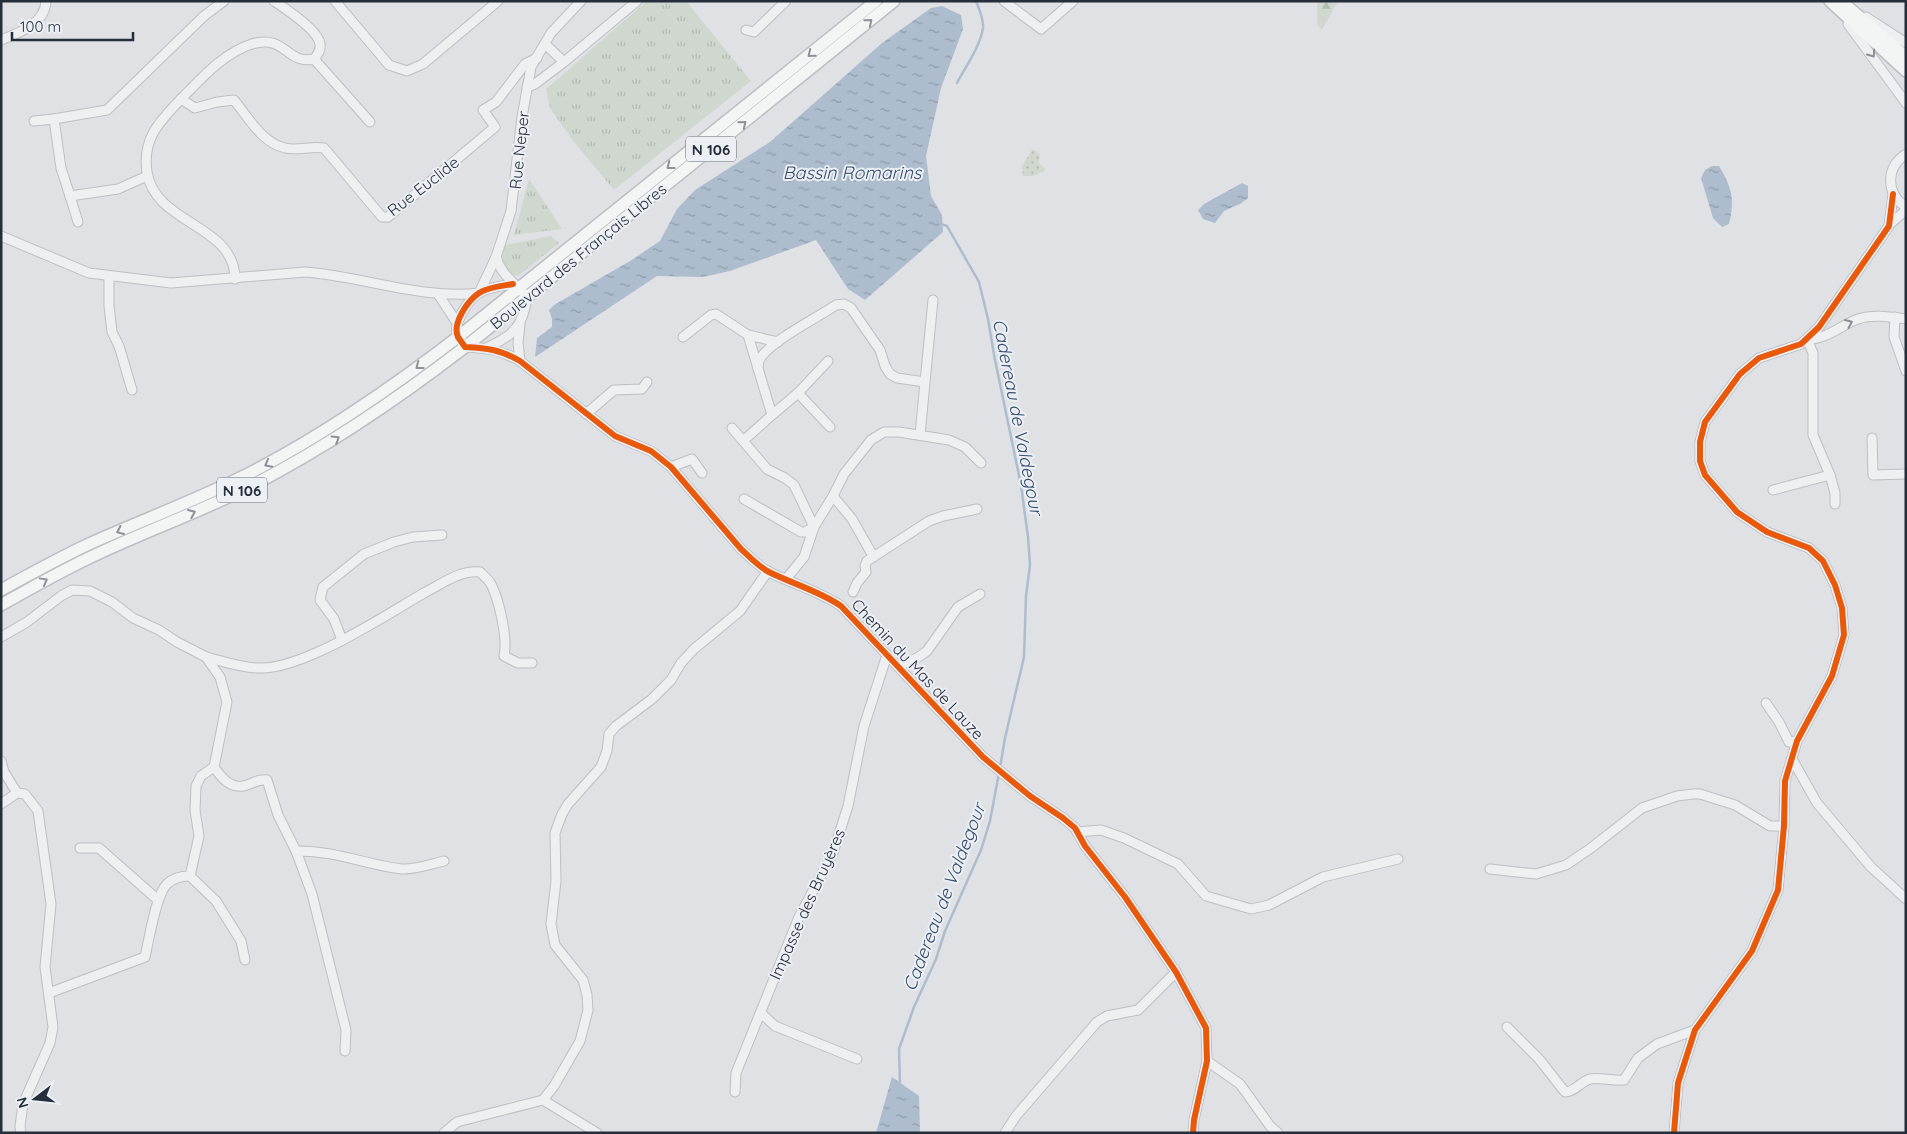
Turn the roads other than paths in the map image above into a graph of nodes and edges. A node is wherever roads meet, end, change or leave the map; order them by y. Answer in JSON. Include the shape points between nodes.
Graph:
{"nodes":[{"id":1,"x":46,"y":1,"type":"edge"},
{"id":2,"x":224,"y":1,"type":"edge"},
{"id":3,"x":274,"y":1,"type":"edge"},
{"id":4,"x":335,"y":1,"type":"edge"},
{"id":5,"x":498,"y":1,"type":"edge"},
{"id":6,"x":581,"y":1,"type":"edge"},
{"id":7,"x":637,"y":1,"type":"edge"},
{"id":8,"x":786,"y":1,"type":"edge"},
{"id":9,"x":876,"y":1,"type":"edge"},
{"id":10,"x":894,"y":1,"type":"edge"},
{"id":11,"x":1004,"y":1,"type":"edge"},
{"id":12,"x":1073,"y":1,"type":"edge"},
{"id":13,"x":1837,"y":2,"type":"edge"},
{"id":14,"x":746,"y":30,"type":"dead end"},
{"id":15,"x":1,"y":40,"type":"edge"},
{"id":16,"x":1906,"y":43,"type":"edge"},
{"id":17,"x":545,"y":44,"type":"junction"},
{"id":18,"x":1906,"y":57,"type":"edge"},
{"id":19,"x":537,"y":58,"type":"junction"},
{"id":20,"x":314,"y":59,"type":"junction"},
{"id":21,"x":564,"y":62,"type":"junction"},
{"id":22,"x":1906,"y":71,"type":"edge"},
{"id":23,"x":527,"y":86,"type":"junction"},
{"id":24,"x":181,"y":99,"type":"junction"},
{"id":25,"x":1906,"y":103,"type":"edge"},
{"id":26,"x":54,"y":119,"type":"junction"},
{"id":27,"x":34,"y":121,"type":"dead end"},
{"id":28,"x":370,"y":122,"type":"dead end"},
{"id":29,"x":1906,"y":154,"type":"edge"},
{"id":30,"x":148,"y":176,"type":"junction"},
{"id":31,"x":1893,"y":194,"type":"junction"},
{"id":32,"x":70,"y":196,"type":"junction"},
{"id":33,"x":1906,"y":209,"type":"edge"},
{"id":34,"x":78,"y":222,"type":"dead end"},
{"id":35,"x":1889,"y":226,"type":"junction"},
{"id":36,"x":1,"y":236,"type":"edge"},
{"id":37,"x":496,"y":256,"type":"junction"},
{"id":38,"x":109,"y":276,"type":"junction"},
{"id":39,"x":235,"y":278,"type":"junction"},
{"id":40,"x":516,"y":286,"type":"junction"},
{"id":41,"x":479,"y":293,"type":"junction"},
{"id":42,"x":438,"y":294,"type":"junction"},
{"id":43,"x":528,"y":297,"type":"junction"},
{"id":44,"x":933,"y":300,"type":"dead end"},
{"id":45,"x":1894,"y":317,"type":"junction"},
{"id":46,"x":1906,"y":319,"type":"edge"},
{"id":47,"x":457,"y":323,"type":"junction"},
{"id":48,"x":520,"y":324,"type":"junction"},
{"id":49,"x":748,"y":335,"type":"junction"},
{"id":50,"x":458,"y":337,"type":"junction"},
{"id":51,"x":683,"y":337,"type":"dead end"},
{"id":52,"x":1807,"y":339,"type":"junction"},
{"id":53,"x":778,"y":342,"type":"junction"},
{"id":54,"x":465,"y":347,"type":"junction"},
{"id":55,"x":486,"y":348,"type":"junction"},
{"id":56,"x":520,"y":361,"type":"junction"},
{"id":57,"x":828,"y":361,"type":"dead end"},
{"id":58,"x":758,"y":369,"type":"junction"},
{"id":59,"x":1906,"y":371,"type":"edge"},
{"id":60,"x":647,"y":382,"type":"dead end"},
{"id":61,"x":925,"y":382,"type":"junction"},
{"id":62,"x":132,"y":390,"type":"dead end"},
{"id":63,"x":798,"y":393,"type":"junction"},
{"id":64,"x":586,"y":414,"type":"junction"},
{"id":65,"x":772,"y":416,"type":"junction"},
{"id":66,"x":830,"y":427,"type":"dead end"},
{"id":67,"x":732,"y":428,"type":"dead end"},
{"id":68,"x":920,"y":436,"type":"junction"},
{"id":69,"x":1872,"y":438,"type":"dead end"},
{"id":70,"x":743,"y":441,"type":"junction"},
{"id":71,"x":980,"y":463,"type":"dead end"},
{"id":72,"x":671,"y":467,"type":"junction"},
{"id":73,"x":702,"y":473,"type":"dead end"},
{"id":74,"x":1906,"y":474,"type":"edge"},
{"id":75,"x":1830,"y":475,"type":"junction"},
{"id":76,"x":1773,"y":490,"type":"dead end"},
{"id":77,"x":833,"y":496,"type":"junction"},
{"id":78,"x":744,"y":499,"type":"dead end"},
{"id":79,"x":1834,"y":504,"type":"dead end"},
{"id":80,"x":977,"y":509,"type":"dead end"},
{"id":81,"x":814,"y":527,"type":"junction"},
{"id":82,"x":442,"y":535,"type":"dead end"},
{"id":83,"x":873,"y":556,"type":"junction"},
{"id":84,"x":768,"y":571,"type":"junction"},
{"id":85,"x":786,"y":579,"type":"junction"},
{"id":86,"x":1,"y":590,"type":"edge"},
{"id":87,"x":853,"y":592,"type":"dead end"},
{"id":88,"x":980,"y":594,"type":"dead end"},
{"id":89,"x":1,"y":604,"type":"edge"},
{"id":90,"x":1,"y":637,"type":"edge"},
{"id":91,"x":342,"y":640,"type":"junction"},
{"id":92,"x":887,"y":655,"type":"junction"},
{"id":93,"x":206,"y":657,"type":"junction"},
{"id":94,"x":532,"y":663,"type":"dead end"},
{"id":95,"x":898,"y":666,"type":"junction"},
{"id":96,"x":1766,"y":703,"type":"dead end"},
{"id":97,"x":1797,"y":741,"type":"junction"},
{"id":98,"x":1792,"y":759,"type":"junction"},
{"id":99,"x":1,"y":761,"type":"edge"},
{"id":100,"x":214,"y":767,"type":"junction"},
{"id":101,"x":17,"y":793,"type":"junction"},
{"id":102,"x":1,"y":804,"type":"edge"},
{"id":103,"x":1784,"y":826,"type":"junction"},
{"id":104,"x":1080,"y":832,"type":"junction"},
{"id":105,"x":80,"y":848,"type":"dead end"},
{"id":106,"x":296,"y":851,"type":"junction"},
{"id":107,"x":1398,"y":859,"type":"dead end"},
{"id":108,"x":444,"y":861,"type":"dead end"},
{"id":109,"x":1490,"y":869,"type":"dead end"},
{"id":110,"x":190,"y":876,"type":"junction"},
{"id":111,"x":1906,"y":899,"type":"edge"},
{"id":112,"x":158,"y":900,"type":"junction"},
{"id":113,"x":246,"y":960,"type":"dead end"},
{"id":114,"x":1176,"y":972,"type":"junction"},
{"id":115,"x":49,"y":993,"type":"junction"},
{"id":116,"x":760,"y":1013,"type":"junction"},
{"id":117,"x":1507,"y":1027,"type":"dead end"},
{"id":118,"x":1695,"y":1030,"type":"junction"},
{"id":119,"x":345,"y":1051,"type":"dead end"},
{"id":120,"x":858,"y":1059,"type":"dead end"},
{"id":121,"x":1206,"y":1061,"type":"junction"},
{"id":122,"x":735,"y":1092,"type":"dead end"},
{"id":123,"x":544,"y":1100,"type":"junction"},
{"id":124,"x":20,"y":1133,"type":"edge"},
{"id":125,"x":444,"y":1133,"type":"edge"},
{"id":126,"x":597,"y":1133,"type":"edge"},
{"id":127,"x":1005,"y":1133,"type":"edge"},
{"id":128,"x":1193,"y":1133,"type":"edge"},
{"id":129,"x":1278,"y":1133,"type":"edge"},
{"id":130,"x":1674,"y":1133,"type":"edge"}],
"edges":[{"from":1,"to":15,"type":"street","via":[[42,16],[34,24]]},
{"from":2,"to":26,"type":"street","via":[[204,16],[107,110]]},
{"from":3,"to":20,"type":"street","via":[[306,25],[316,37],[320,44]]},
{"from":4,"to":5,"type":"street","via":[[389,65],[407,71],[423,64]]},
{"from":6,"to":17,"type":"street"},
{"from":7,"to":21,"type":"street"},
{"from":8,"to":14,"type":"street","via":[[754,32]]},
{"from":9,"to":40,"type":"main road","name":"Boulevard des Français Libres","number":"N 106","one_way":true},
{"from":43,"to":10,"type":"main road","name":"Boulevard des Français Libres","number":"N 106","one_way":true},
{"from":11,"to":12,"type":"street","via":[[1041,29]]},
{"from":13,"to":16,"type":"street"},
{"from":13,"to":18,"type":"main road"},
{"from":13,"to":22,"type":"main road"},
{"from":13,"to":25,"type":"street","one_way":true},
{"from":17,"to":19,"type":"street"},
{"from":17,"to":21,"type":"street"},
{"from":19,"to":23,"type":"street","name":"Rue Neper","via":[[531,67]]},
{"from":19,"to":24,"type":"street","name":"Rue Euclide","via":[[525,64],[496,102],[483,110],[495,127],[388,217],[382,216],[324,148],[285,148],[267,140],[234,100],[195,108]]},
{"from":20,"to":24,"type":"street","via":[[297,59],[273,42],[253,44],[231,54]]},
{"from":20,"to":28,"type":"street"},
{"from":21,"to":23,"type":"street","via":[[535,84]]},
{"from":23,"to":37,"type":"street","name":"Rue Neper","via":[[512,210]]},
{"from":24,"to":30,"type":"street","via":[[150,138],[146,154]]},
{"from":26,"to":27,"type":"street"},
{"from":26,"to":32,"type":"street","via":[[61,168]]},
{"from":29,"to":31,"type":"street","via":[[1891,171]]},
{"from":30,"to":32,"type":"street","via":[[118,189]]},
{"from":30,"to":39,"type":"street","via":[[153,192],[164,205],[223,247],[233,262]]},
{"from":31,"to":33,"type":"street"},
{"from":31,"to":35,"type":"street"},
{"from":32,"to":34,"type":"street"},
{"from":33,"to":35,"type":"street"},
{"from":35,"to":52,"type":"street","via":[[1819,327]]},
{"from":36,"to":38,"type":"street","via":[[89,274]]},
{"from":37,"to":40,"type":"street","via":[[500,269]]},
{"from":37,"to":41,"type":"street","name":"Rue Neper"},
{"from":38,"to":39,"type":"street","via":[[171,283]]},
{"from":38,"to":62,"type":"street","via":[[108,306],[112,332]]},
{"from":39,"to":42,"type":"street","via":[[312,272]]},
{"from":40,"to":41,"type":"street","via":[[498,286]]},
{"from":40,"to":43,"type":"street"},
{"from":40,"to":50,"type":"main road","name":"Boulevard des Français Libres","number":"N 106"},
{"from":41,"to":42,"type":"street"},
{"from":41,"to":47,"type":"street","name":"Rue Neper"},
{"from":42,"to":47,"type":"street"},
{"from":43,"to":48,"type":"street"},
{"from":43,"to":54,"type":"main road","name":"Boulevard des Français Libres","number":"N 106"},
{"from":44,"to":61,"type":"street"},
{"from":45,"to":46,"type":"street"},
{"from":52,"to":45,"type":"street","one_way":true,"via":[[1818,340],[1859,319]]},
{"from":45,"to":59,"type":"street","via":[[1894,337]]},
{"from":47,"to":50,"type":"street"},
{"from":48,"to":55,"type":"street","via":[[507,338]]},
{"from":48,"to":56,"type":"street"},
{"from":49,"to":51,"type":"street","via":[[716,314]]},
{"from":49,"to":53,"type":"street"},
{"from":49,"to":58,"type":"street"},
{"from":50,"to":54,"type":"street"},
{"from":50,"to":86,"type":"main road","name":"Boulevard des Français Libres","number":"N 106","one_way":true,"via":[[361,408],[291,451],[208,493],[87,545]]},
{"from":52,"to":75,"type":"street","via":[[1813,353],[1813,435]]},
{"from":52,"to":97,"type":"street","via":[[1793,348],[1759,358],[1740,374],[1705,422],[1700,442],[1700,461],[1705,475],[1737,512],[1767,532],[1817,553],[1835,585],[1842,608],[1844,635],[1832,676]]},
{"from":53,"to":58,"type":"street","via":[[762,356]]},
{"from":53,"to":61,"type":"street","via":[[836,305],[844,304],[851,308],[880,350],[890,374]]},
{"from":54,"to":55,"type":"street","name":"Chemin du Mas de Lauze"},
{"from":89,"to":54,"type":"main road","name":"Boulevard des Français Libres","number":"N 106","one_way":true,"via":[[91,556],[216,503],[297,461],[387,405]]},
{"from":55,"to":56,"type":"street","name":"Chemin du Mas de Lauze"},
{"from":56,"to":64,"type":"street","name":"Chemin du Mas de Lauze"},
{"from":57,"to":63,"type":"street"},
{"from":58,"to":65,"type":"street"},
{"from":60,"to":64,"type":"street","via":[[642,389],[614,390]]},
{"from":61,"to":68,"type":"street"},
{"from":63,"to":65,"type":"street"},
{"from":63,"to":66,"type":"street"},
{"from":64,"to":72,"type":"street","name":"Chemin du Mas de Lauze","via":[[615,436],[651,451]]},
{"from":65,"to":70,"type":"street"},
{"from":67,"to":70,"type":"street"},
{"from":68,"to":71,"type":"street","via":[[949,440],[965,447]]},
{"from":68,"to":77,"type":"street","via":[[884,432],[871,440],[844,474]]},
{"from":69,"to":74,"type":"street","via":[[1873,475]]},
{"from":70,"to":81,"type":"street","via":[[767,469],[794,485]]},
{"from":72,"to":73,"type":"street","via":[[692,459]]},
{"from":72,"to":84,"type":"street","name":"Chemin du Mas de Lauze","via":[[741,549]]},
{"from":75,"to":76,"type":"street"},
{"from":75,"to":79,"type":"street"},
{"from":77,"to":81,"type":"street"},
{"from":77,"to":83,"type":"street","via":[[852,518]]},
{"from":78,"to":81,"type":"street","via":[[801,532]]},
{"from":80,"to":83,"type":"street","via":[[929,521]]},
{"from":81,"to":85,"type":"street","via":[[804,557]]},
{"from":82,"to":91,"type":"street","via":[[394,542],[364,554],[323,587],[320,600],[334,619]]},
{"from":83,"to":87,"type":"street","via":[[867,561],[866,572]]},
{"from":84,"to":85,"type":"street","name":"Chemin du Mas de Lauze"},
{"from":84,"to":123,"type":"street","via":[[740,611],[694,649],[652,699],[609,734],[601,767],[562,814],[555,833],[556,881],[551,924],[555,945],[583,980],[588,1010],[580,1041]]},
{"from":85,"to":92,"type":"street","name":"Chemin du Mas de Lauze","via":[[827,596],[841,606]]},
{"from":88,"to":95,"type":"street","via":[[958,607],[927,651]]},
{"from":90,"to":93,"type":"street","via":[[72,590],[90,591],[112,602],[132,618]]},
{"from":91,"to":93,"type":"street","via":[[291,662],[258,668]]},
{"from":91,"to":94,"type":"street","via":[[460,574],[480,572],[491,584],[505,636],[504,656],[518,663]]},
{"from":92,"to":95,"type":"street","name":"Chemin du Mas de Lauze"},
{"from":92,"to":116,"type":"street","name":"Impasse des Bruyères","via":[[864,726],[848,806],[833,853],[799,917]]},
{"from":93,"to":100,"type":"street","via":[[220,677],[226,702]]},
{"from":95,"to":104,"type":"street","name":"Chemin du Mas de Lauze","via":[[995,768]]},
{"from":96,"to":97,"type":"street","via":[[1788,742]]},
{"from":97,"to":98,"type":"street"},
{"from":98,"to":103,"type":"street","via":[[1785,781]]},
{"from":98,"to":111,"type":"street","via":[[1817,803],[1871,867]]},
{"from":99,"to":101,"type":"street"},
{"from":100,"to":106,"type":"street","via":[[222,779],[232,784],[243,786],[267,780],[278,815]]},
{"from":100,"to":110,"type":"street","via":[[201,776],[196,786],[198,836]]},
{"from":101,"to":102,"type":"street"},
{"from":101,"to":115,"type":"street","via":[[25,794],[38,811],[50,904],[45,967]]},
{"from":103,"to":109,"type":"street","via":[[1770,826],[1734,805],[1700,794],[1677,796],[1642,808],[1566,865],[1536,874]]},
{"from":103,"to":118,"type":"street","via":[[1778,890],[1752,951]]},
{"from":104,"to":107,"type":"street","via":[[1101,830],[1139,845],[1178,864],[1206,896],[1251,909],[1269,905],[1323,877]]},
{"from":104,"to":114,"type":"street","name":"Chemin du Mas de Lauze","via":[[1085,846]]},
{"from":105,"to":112,"type":"street","via":[[99,848]]},
{"from":106,"to":108,"type":"street","via":[[351,857],[404,869]]},
{"from":106,"to":119,"type":"street","via":[[312,894],[346,1030]]},
{"from":110,"to":112,"type":"street","via":[[181,876],[167,884]]},
{"from":110,"to":113,"type":"street","via":[[216,901],[240,941]]},
{"from":112,"to":115,"type":"street","via":[[145,956]]},
{"from":114,"to":121,"type":"street","name":"Chemin du Mas de Lauze","via":[[1206,1028]]},
{"from":114,"to":127,"type":"street","via":[[1138,1010],[1107,1016],[1097,1022]]},
{"from":115,"to":124,"type":"street","via":[[53,1027],[50,1043],[23,1104]]},
{"from":116,"to":120,"type":"street","via":[[775,1026]]},
{"from":116,"to":122,"type":"street","name":"Impasse des Bruyères","via":[[736,1073]]},
{"from":117,"to":118,"type":"street","via":[[1539,1059],[1564,1092],[1572,1092],[1593,1078],[1624,1080],[1638,1058],[1657,1044]]},
{"from":118,"to":130,"type":"street","via":[[1678,1083]]},
{"from":121,"to":128,"type":"street","name":"Chemin du Mas de Lauze"},
{"from":121,"to":129,"type":"street","via":[[1240,1084]]},
{"from":123,"to":125,"type":"street","via":[[458,1122]]},
{"from":123,"to":126,"type":"street"}]}
